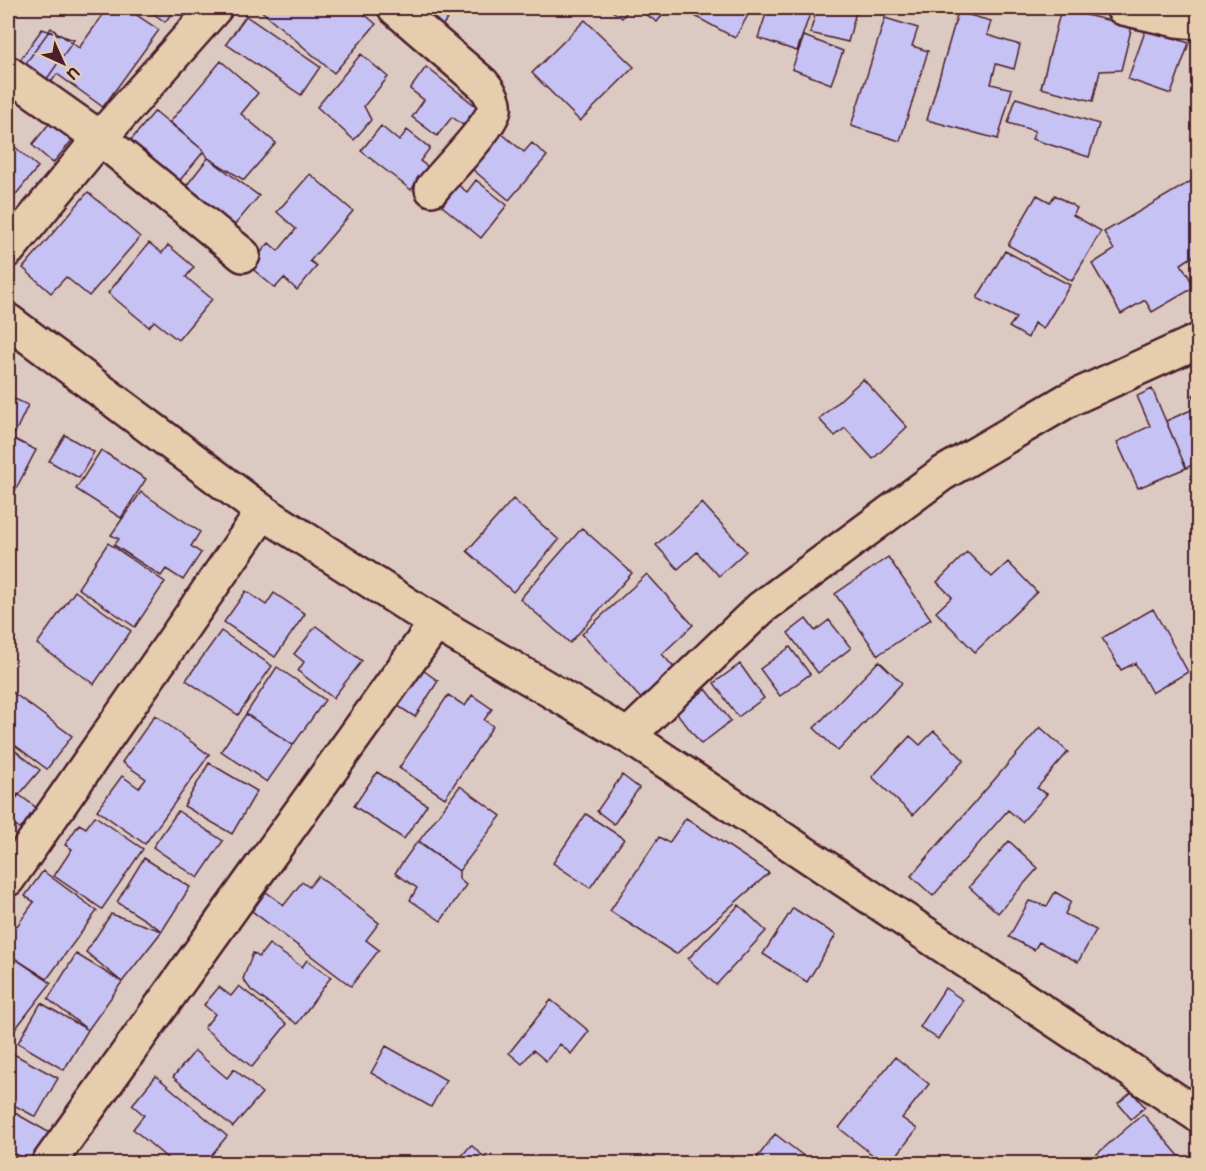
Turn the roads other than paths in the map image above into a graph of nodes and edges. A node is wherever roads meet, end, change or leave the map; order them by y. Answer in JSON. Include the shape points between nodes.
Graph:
{"nodes":[{"id":1,"x":215,"y":8,"type":"edge"},
{"id":2,"x":395,"y":8,"type":"edge"},
{"id":3,"x":1123,"y":8,"type":"edge"},
{"id":4,"x":1198,"y":22,"type":"edge"},
{"id":5,"x":8,"y":73,"type":"edge"},
{"id":6,"x":100,"y":138,"type":"junction"},
{"id":7,"x":432,"y":189,"type":"dead end"},
{"id":8,"x":8,"y":250,"type":"edge"},
{"id":9,"x":243,"y":255,"type":"dead end"},
{"id":10,"x":10,"y":331,"type":"edge"},
{"id":11,"x":1198,"y":341,"type":"edge"},
{"id":12,"x":263,"y":512,"type":"junction"},
{"id":13,"x":436,"y":623,"type":"junction"},
{"id":14,"x":628,"y":736,"type":"junction"},
{"id":15,"x":8,"y":879,"type":"edge"},
{"id":16,"x":1198,"y":1115,"type":"edge"},
{"id":17,"x":48,"y":1164,"type":"edge"}],
"edges":[{"from":1,"to":6,"type":"street"},
{"from":2,"to":7,"type":"street","via":[[483,84],[493,100],[494,109],[486,125]]},
{"from":3,"to":4,"type":"street"},
{"from":5,"to":6,"type":"street"},
{"from":6,"to":8,"type":"street"},
{"from":6,"to":9,"type":"street"},
{"from":10,"to":12,"type":"street"},
{"from":11,"to":14,"type":"street","via":[[1068,400],[942,474],[761,608]]},
{"from":12,"to":13,"type":"street"},
{"from":12,"to":15,"type":"street"},
{"from":13,"to":14,"type":"street"},
{"from":13,"to":17,"type":"street"},
{"from":14,"to":16,"type":"street"}]}
